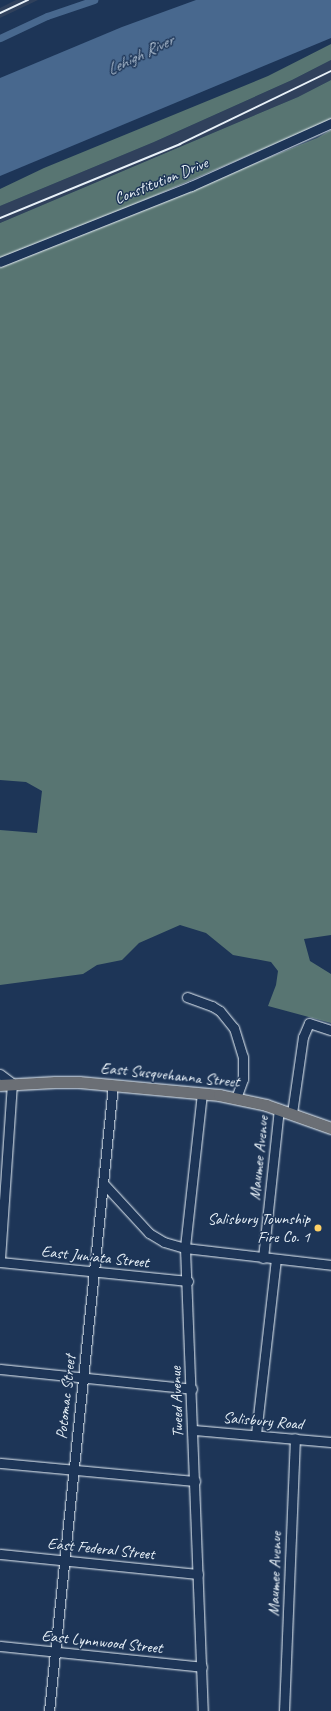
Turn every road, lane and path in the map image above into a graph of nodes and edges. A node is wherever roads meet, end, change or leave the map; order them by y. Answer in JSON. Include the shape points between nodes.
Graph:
{"nodes":[{"id":1,"x":331,"y":124,"type":"edge"},
{"id":2,"x":0,"y":262,"type":"edge"},
{"id":3,"x":187,"y":997,"type":"dead end"},
{"id":4,"x":331,"y":1030,"type":"edge"},
{"id":5,"x":0,"y":1074,"type":"edge"},
{"id":6,"x":12,"y":1084,"type":"junction"},
{"id":7,"x":0,"y":1085,"type":"edge"},
{"id":8,"x":113,"y":1085,"type":"junction"},
{"id":9,"x":202,"y":1093,"type":"junction"},
{"id":10,"x":236,"y":1098,"type":"junction"},
{"id":11,"x":280,"y":1109,"type":"junction"},
{"id":12,"x":292,"y":1113,"type":"junction"},
{"id":13,"x":331,"y":1128,"type":"edge"},
{"id":14,"x":103,"y":1183,"type":"junction"},
{"id":15,"x":185,"y":1248,"type":"junction"},
{"id":16,"x":264,"y":1258,"type":"junction"},
{"id":17,"x":0,"y":1259,"type":"edge"},
{"id":18,"x":276,"y":1259,"type":"junction"},
{"id":19,"x":0,"y":1262,"type":"edge"},
{"id":20,"x":331,"y":1265,"type":"edge"},
{"id":21,"x":94,"y":1272,"type":"junction"},
{"id":22,"x":188,"y":1281,"type":"junction"},
{"id":23,"x":0,"y":1369,"type":"edge"},
{"id":24,"x":84,"y":1378,"type":"junction"},
{"id":25,"x":192,"y":1389,"type":"junction"},
{"id":26,"x":193,"y":1430,"type":"junction"},
{"id":27,"x":256,"y":1434,"type":"junction"},
{"id":28,"x":295,"y":1438,"type":"junction"},
{"id":29,"x":331,"y":1442,"type":"edge"},
{"id":30,"x":0,"y":1463,"type":"edge"},
{"id":31,"x":74,"y":1469,"type":"junction"},
{"id":32,"x":195,"y":1482,"type":"junction"},
{"id":33,"x":0,"y":1554,"type":"edge"},
{"id":34,"x":65,"y":1561,"type":"junction"},
{"id":35,"x":198,"y":1574,"type":"junction"},
{"id":36,"x":0,"y":1646,"type":"edge"},
{"id":37,"x":55,"y":1652,"type":"junction"},
{"id":38,"x":202,"y":1667,"type":"junction"},
{"id":39,"x":49,"y":1711,"type":"edge"},
{"id":40,"x":203,"y":1711,"type":"edge"},
{"id":41,"x":284,"y":1711,"type":"edge"}],
"edges":[{"from":1,"to":2,"type":"street","name":"Constitution Drive","via":[[191,186]]},
{"from":3,"to":10,"type":"street","via":[[220,1011],[234,1028],[243,1057],[242,1079]]},
{"from":4,"to":12,"type":"street","name":"Maumee Avenue","via":[[309,1023],[303,1037]]},
{"from":5,"to":6,"type":"street"},
{"from":6,"to":7,"type":"main road","name":"East Susquehanna Street"},
{"from":6,"to":8,"type":"main road","name":"East Susquehanna Street","via":[[55,1082]]},
{"from":6,"to":17,"type":"street"},
{"from":8,"to":9,"type":"main road","name":"East Susquehanna Street"},
{"from":8,"to":14,"type":"street","name":"Potomac Street"},
{"from":9,"to":10,"type":"main road","name":"East Susquehanna Street"},
{"from":9,"to":15,"type":"street","name":"Tweed Avenue"},
{"from":10,"to":11,"type":"main road","name":"East Susquehanna Street"},
{"from":11,"to":12,"type":"main road","name":"East Susquehanna Street"},
{"from":11,"to":16,"type":"street","name":"Maumee Avenue"},
{"from":12,"to":13,"type":"main road","name":"East Susquehanna Street"},
{"from":14,"to":15,"type":"street","via":[[149,1233],[164,1242]]},
{"from":14,"to":21,"type":"street","name":"Potomac Street"},
{"from":15,"to":16,"type":"street"},
{"from":15,"to":22,"type":"street","name":"Tweed Avenue"},
{"from":16,"to":18,"type":"street"},
{"from":18,"to":20,"type":"street"},
{"from":18,"to":27,"type":"street"},
{"from":19,"to":21,"type":"street","name":"East Juniata Street"},
{"from":21,"to":22,"type":"street","name":"East Juniata Street"},
{"from":21,"to":24,"type":"street","name":"Potomac Street"},
{"from":22,"to":25,"type":"street","name":"Tweed Avenue"},
{"from":23,"to":24,"type":"street"},
{"from":24,"to":25,"type":"street"},
{"from":24,"to":31,"type":"street","name":"Potomac Street"},
{"from":25,"to":26,"type":"street","name":"Tweed Avenue"},
{"from":26,"to":27,"type":"street","name":"Salisbury Road"},
{"from":26,"to":32,"type":"street","name":"Tweed Avenue"},
{"from":27,"to":28,"type":"street","name":"Salisbury Road"},
{"from":28,"to":29,"type":"street","name":"Salisbury Road"},
{"from":28,"to":41,"type":"street","name":"Maumee Avenue"},
{"from":30,"to":31,"type":"street"},
{"from":31,"to":32,"type":"street"},
{"from":31,"to":34,"type":"street","name":"Potomac Street"},
{"from":32,"to":35,"type":"street","name":"Tweed Avenue"},
{"from":33,"to":34,"type":"street","name":"East Federal Street"},
{"from":34,"to":35,"type":"street","name":"East Federal Street"},
{"from":34,"to":37,"type":"street","name":"Potomac Street"},
{"from":35,"to":38,"type":"street","name":"Tweed Avenue"},
{"from":36,"to":37,"type":"street","name":"East Lynnwood Street"},
{"from":37,"to":38,"type":"street","name":"East Lynnwood Street"},
{"from":37,"to":39,"type":"street","name":"Potomac Street"},
{"from":38,"to":40,"type":"street","name":"Tweed Avenue"}]}
